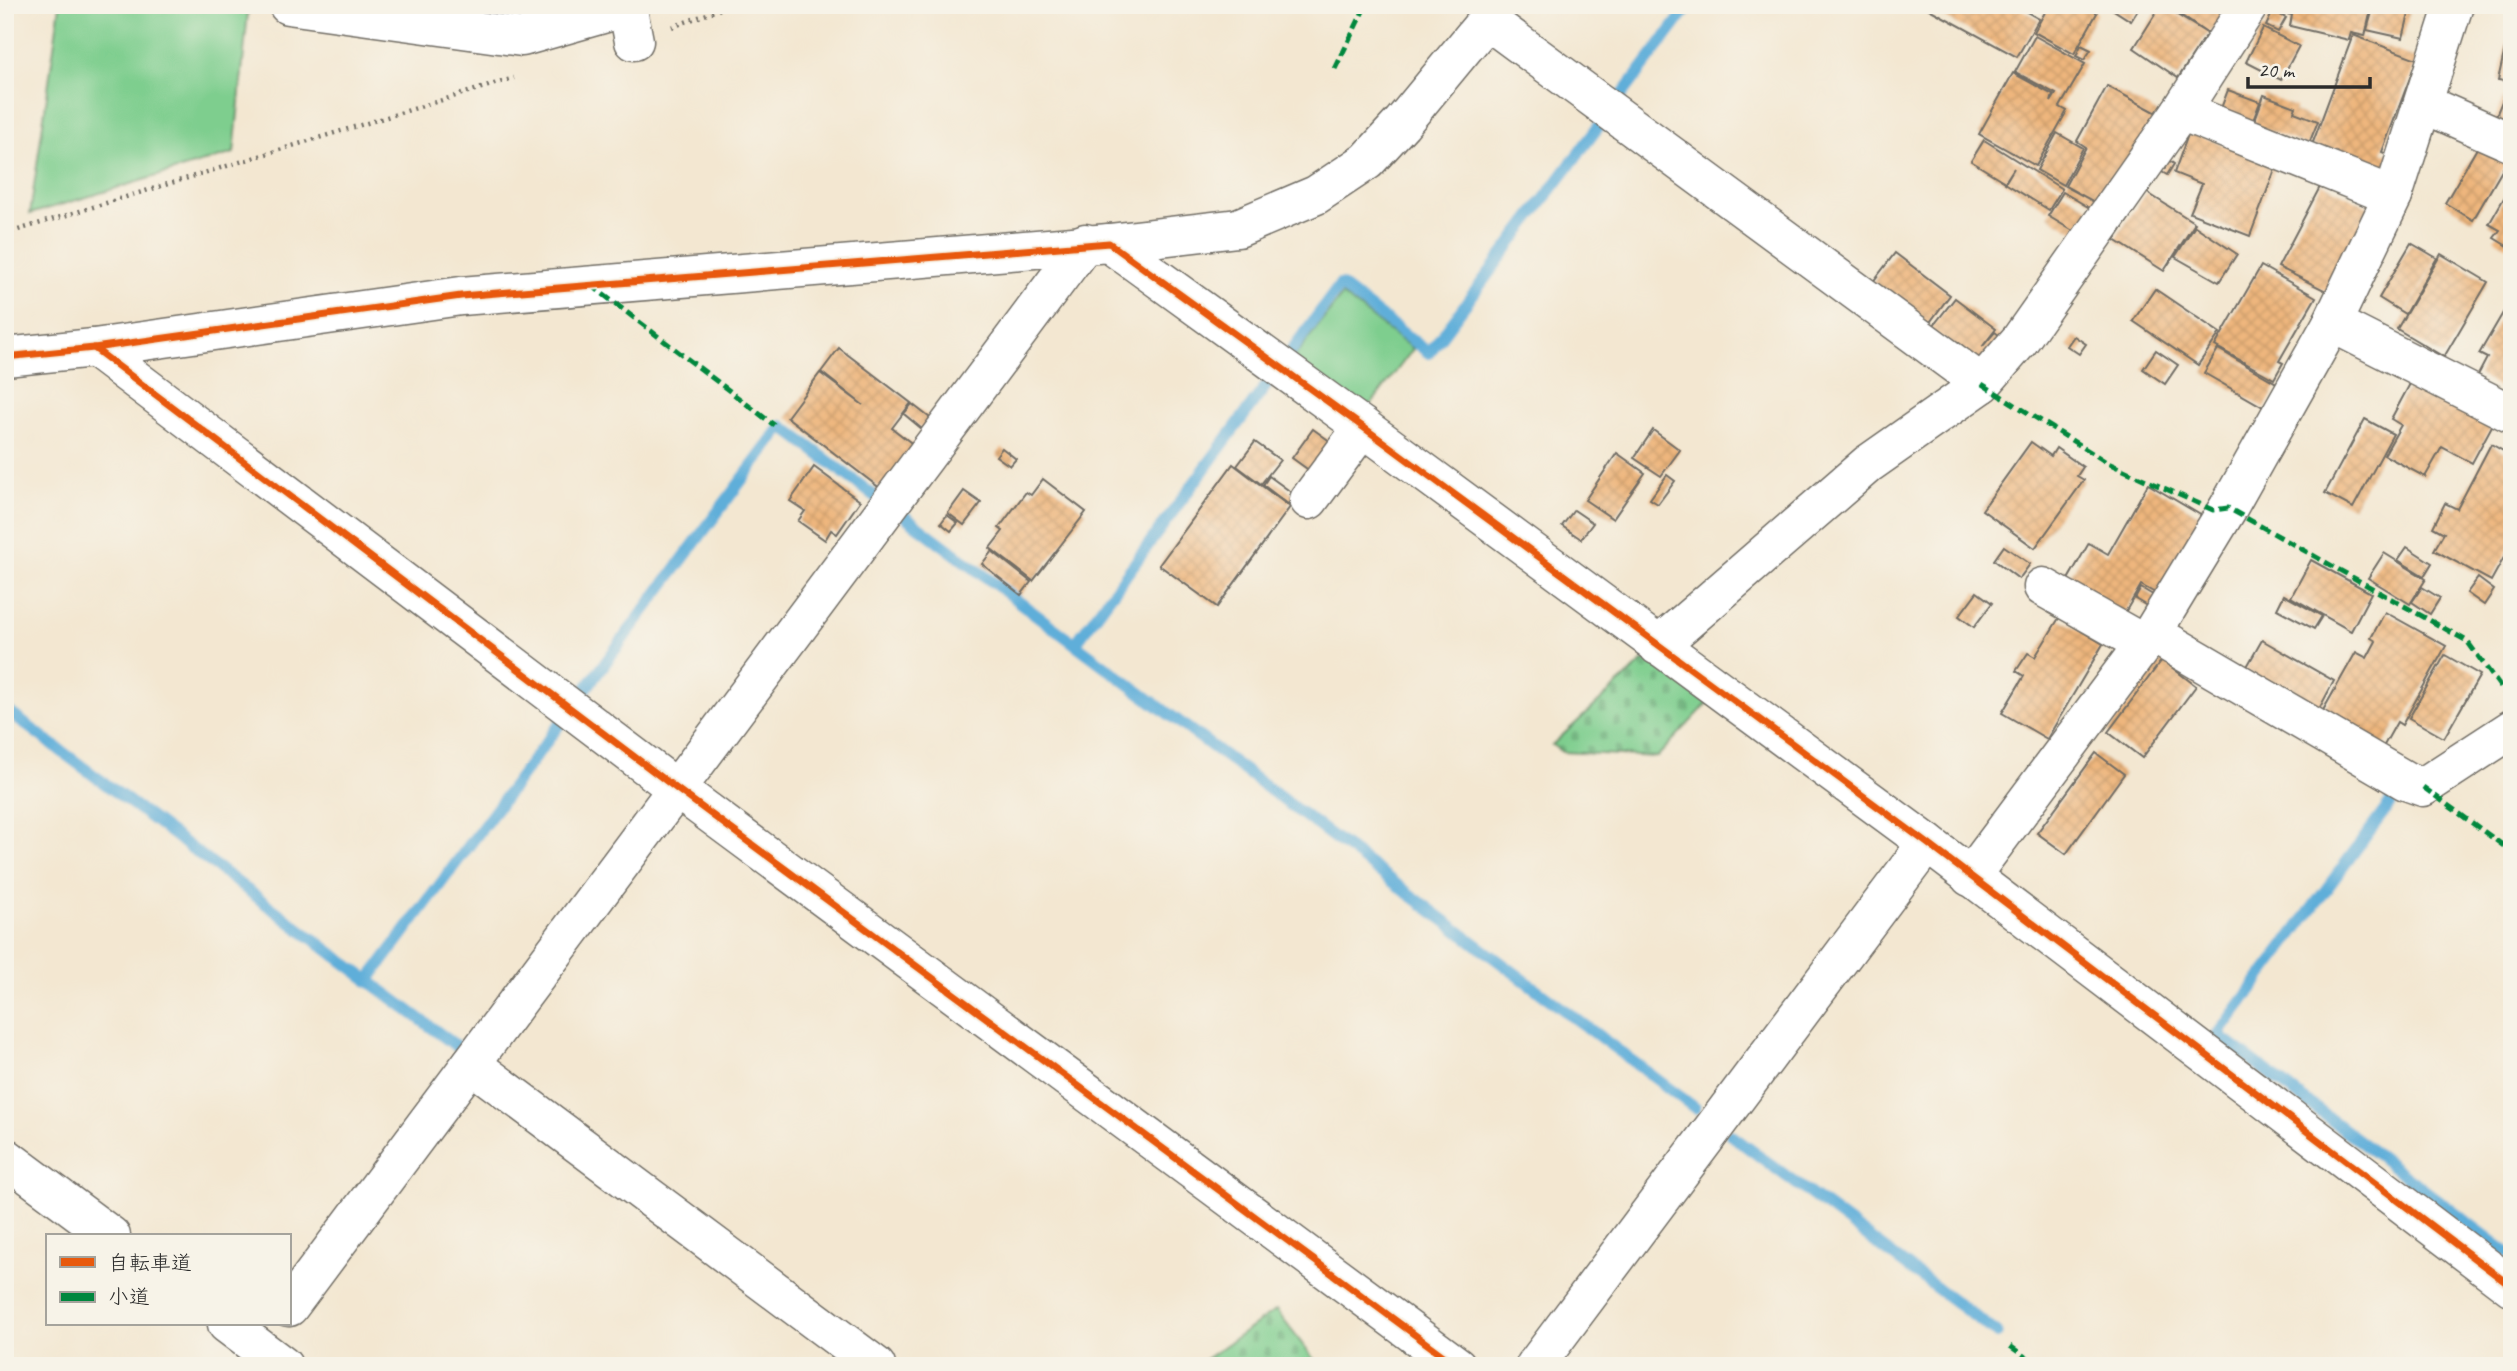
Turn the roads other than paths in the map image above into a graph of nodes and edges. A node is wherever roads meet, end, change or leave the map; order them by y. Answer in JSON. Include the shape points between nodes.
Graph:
{"nodes":[{"id":1,"x":288,"y":5,"type":"edge"},
{"id":2,"x":2249,"y":5,"type":"edge"},
{"id":3,"x":2454,"y":5,"type":"edge"},
{"id":4,"x":629,"y":18,"type":"edge"},
{"id":5,"x":2424,"y":104,"type":"junction"},
{"id":6,"x":2181,"y":110,"type":"junction"},
{"id":7,"x":2512,"y":143,"type":"edge"},
{"id":8,"x":2393,"y":196,"type":"junction"},
{"id":9,"x":1097,"y":243,"type":"junction"},
{"id":10,"x":2332,"y":323,"type":"junction"},
{"id":11,"x":94,"y":348,"type":"junction"},
{"id":12,"x":5,"y":357,"type":"edge"},
{"id":13,"x":1982,"y":384,"type":"junction"},
{"id":14,"x":2512,"y":414,"type":"edge"},
{"id":15,"x":1363,"y":427,"type":"junction"},
{"id":16,"x":1309,"y":500,"type":"dead end"},
{"id":17,"x":2043,"y":587,"type":"dead end"},
{"id":18,"x":2148,"y":639,"type":"junction"},
{"id":19,"x":1658,"y":646,"type":"junction"},
{"id":20,"x":2512,"y":729,"type":"edge"},
{"id":21,"x":677,"y":789,"type":"junction"},
{"id":22,"x":1927,"y":843,"type":"junction"},
{"id":23,"x":1970,"y":877,"type":"junction"},
{"id":24,"x":471,"y":1064,"type":"junction"},
{"id":25,"x":5,"y":1157,"type":"edge"},
{"id":26,"x":108,"y":1234,"type":"edge"},
{"id":27,"x":2512,"y":1287,"type":"edge"},
{"id":28,"x":290,"y":1306,"type":"edge"},
{"id":29,"x":230,"y":1326,"type":"edge"},
{"id":30,"x":266,"y":1351,"type":"edge"},
{"id":31,"x":876,"y":1366,"type":"edge"},
{"id":32,"x":1457,"y":1366,"type":"edge"},
{"id":33,"x":1535,"y":1366,"type":"edge"}],
"edges":[{"from":1,"to":4,"type":"street","via":[[522,37]]},
{"from":2,"to":6,"type":"street"},
{"from":3,"to":5,"type":"street"},
{"from":5,"to":7,"type":"street"},
{"from":5,"to":8,"type":"street"},
{"from":6,"to":8,"type":"street"},
{"from":6,"to":13,"type":"street","via":[[2020,340]]},
{"from":8,"to":10,"type":"street"},
{"from":9,"to":11,"type":"street","via":[[461,296]]},
{"from":9,"to":13,"type":"street","via":[[1238,228],[1316,195],[1367,161],[1487,20]]},
{"from":9,"to":15,"type":"street"},
{"from":9,"to":21,"type":"street"},
{"from":10,"to":14,"type":"street"},
{"from":10,"to":18,"type":"street"},
{"from":11,"to":12,"type":"street"},
{"from":11,"to":21,"type":"street"},
{"from":13,"to":19,"type":"street","via":[[1868,464]]},
{"from":15,"to":16,"type":"street"},
{"from":15,"to":19,"type":"street"},
{"from":17,"to":18,"type":"street"},
{"from":18,"to":20,"type":"street","via":[[2423,787]]},
{"from":18,"to":23,"type":"street"},
{"from":19,"to":22,"type":"street"},
{"from":21,"to":24,"type":"street"},
{"from":21,"to":32,"type":"street"},
{"from":22,"to":23,"type":"street"},
{"from":22,"to":33,"type":"street"},
{"from":23,"to":27,"type":"street"},
{"from":24,"to":28,"type":"street"},
{"from":24,"to":31,"type":"street"},
{"from":25,"to":26,"type":"street"},
{"from":29,"to":30,"type":"street"}]}
